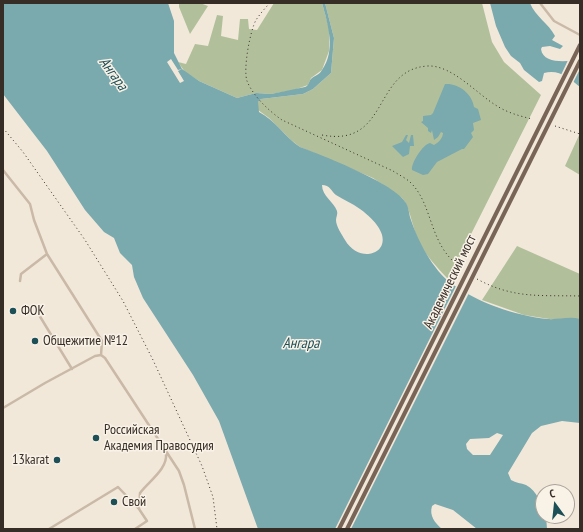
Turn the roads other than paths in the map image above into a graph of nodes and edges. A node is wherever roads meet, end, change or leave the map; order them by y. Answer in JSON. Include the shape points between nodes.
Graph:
{"nodes":[{"id":1,"x":540,"y":3,"type":"edge"},
{"id":2,"x":580,"y":35,"type":"edge"},
{"id":3,"x":580,"y":45,"type":"edge"},
{"id":4,"x":580,"y":61,"type":"edge"},
{"id":5,"x":3,"y":170,"type":"edge"},
{"id":6,"x":47,"y":254,"type":"junction"},
{"id":7,"x":20,"y":281,"type":"dead end"},
{"id":8,"x":36,"y":310,"type":"dead end"},
{"id":9,"x":101,"y":355,"type":"junction"},
{"id":10,"x":72,"y":369,"type":"junction"},
{"id":11,"x":3,"y":408,"type":"edge"},
{"id":12,"x":166,"y":452,"type":"junction"},
{"id":13,"x":139,"y":509,"type":"junction"},
{"id":14,"x":49,"y":529,"type":"edge"},
{"id":15,"x":135,"y":529,"type":"edge"},
{"id":16,"x":195,"y":529,"type":"edge"},
{"id":17,"x":339,"y":529,"type":"edge"},
{"id":18,"x":347,"y":529,"type":"edge"}],
"edges":[{"from":1,"to":2,"type":"street","via":[[554,21]]},
{"from":3,"to":17,"type":"main road","name":"Академический мост","bridge":true},
{"from":4,"to":18,"type":"main road","name":"Академический мост","bridge":true},
{"from":5,"to":6,"type":"street","via":[[30,204]]},
{"from":6,"to":7,"type":"street","via":[[21,274]]},
{"from":6,"to":9,"type":"street","via":[[102,341]]},
{"from":8,"to":10,"type":"street"},
{"from":9,"to":10,"type":"street"},
{"from":9,"to":12,"type":"street"},
{"from":10,"to":11,"type":"street"},
{"from":12,"to":13,"type":"street","via":[[163,466],[140,492]]},
{"from":12,"to":16,"type":"street","via":[[181,475]]},
{"from":13,"to":14,"type":"street","via":[[121,488],[116,487]]},
{"from":13,"to":15,"type":"street","via":[[147,521]]}]}
